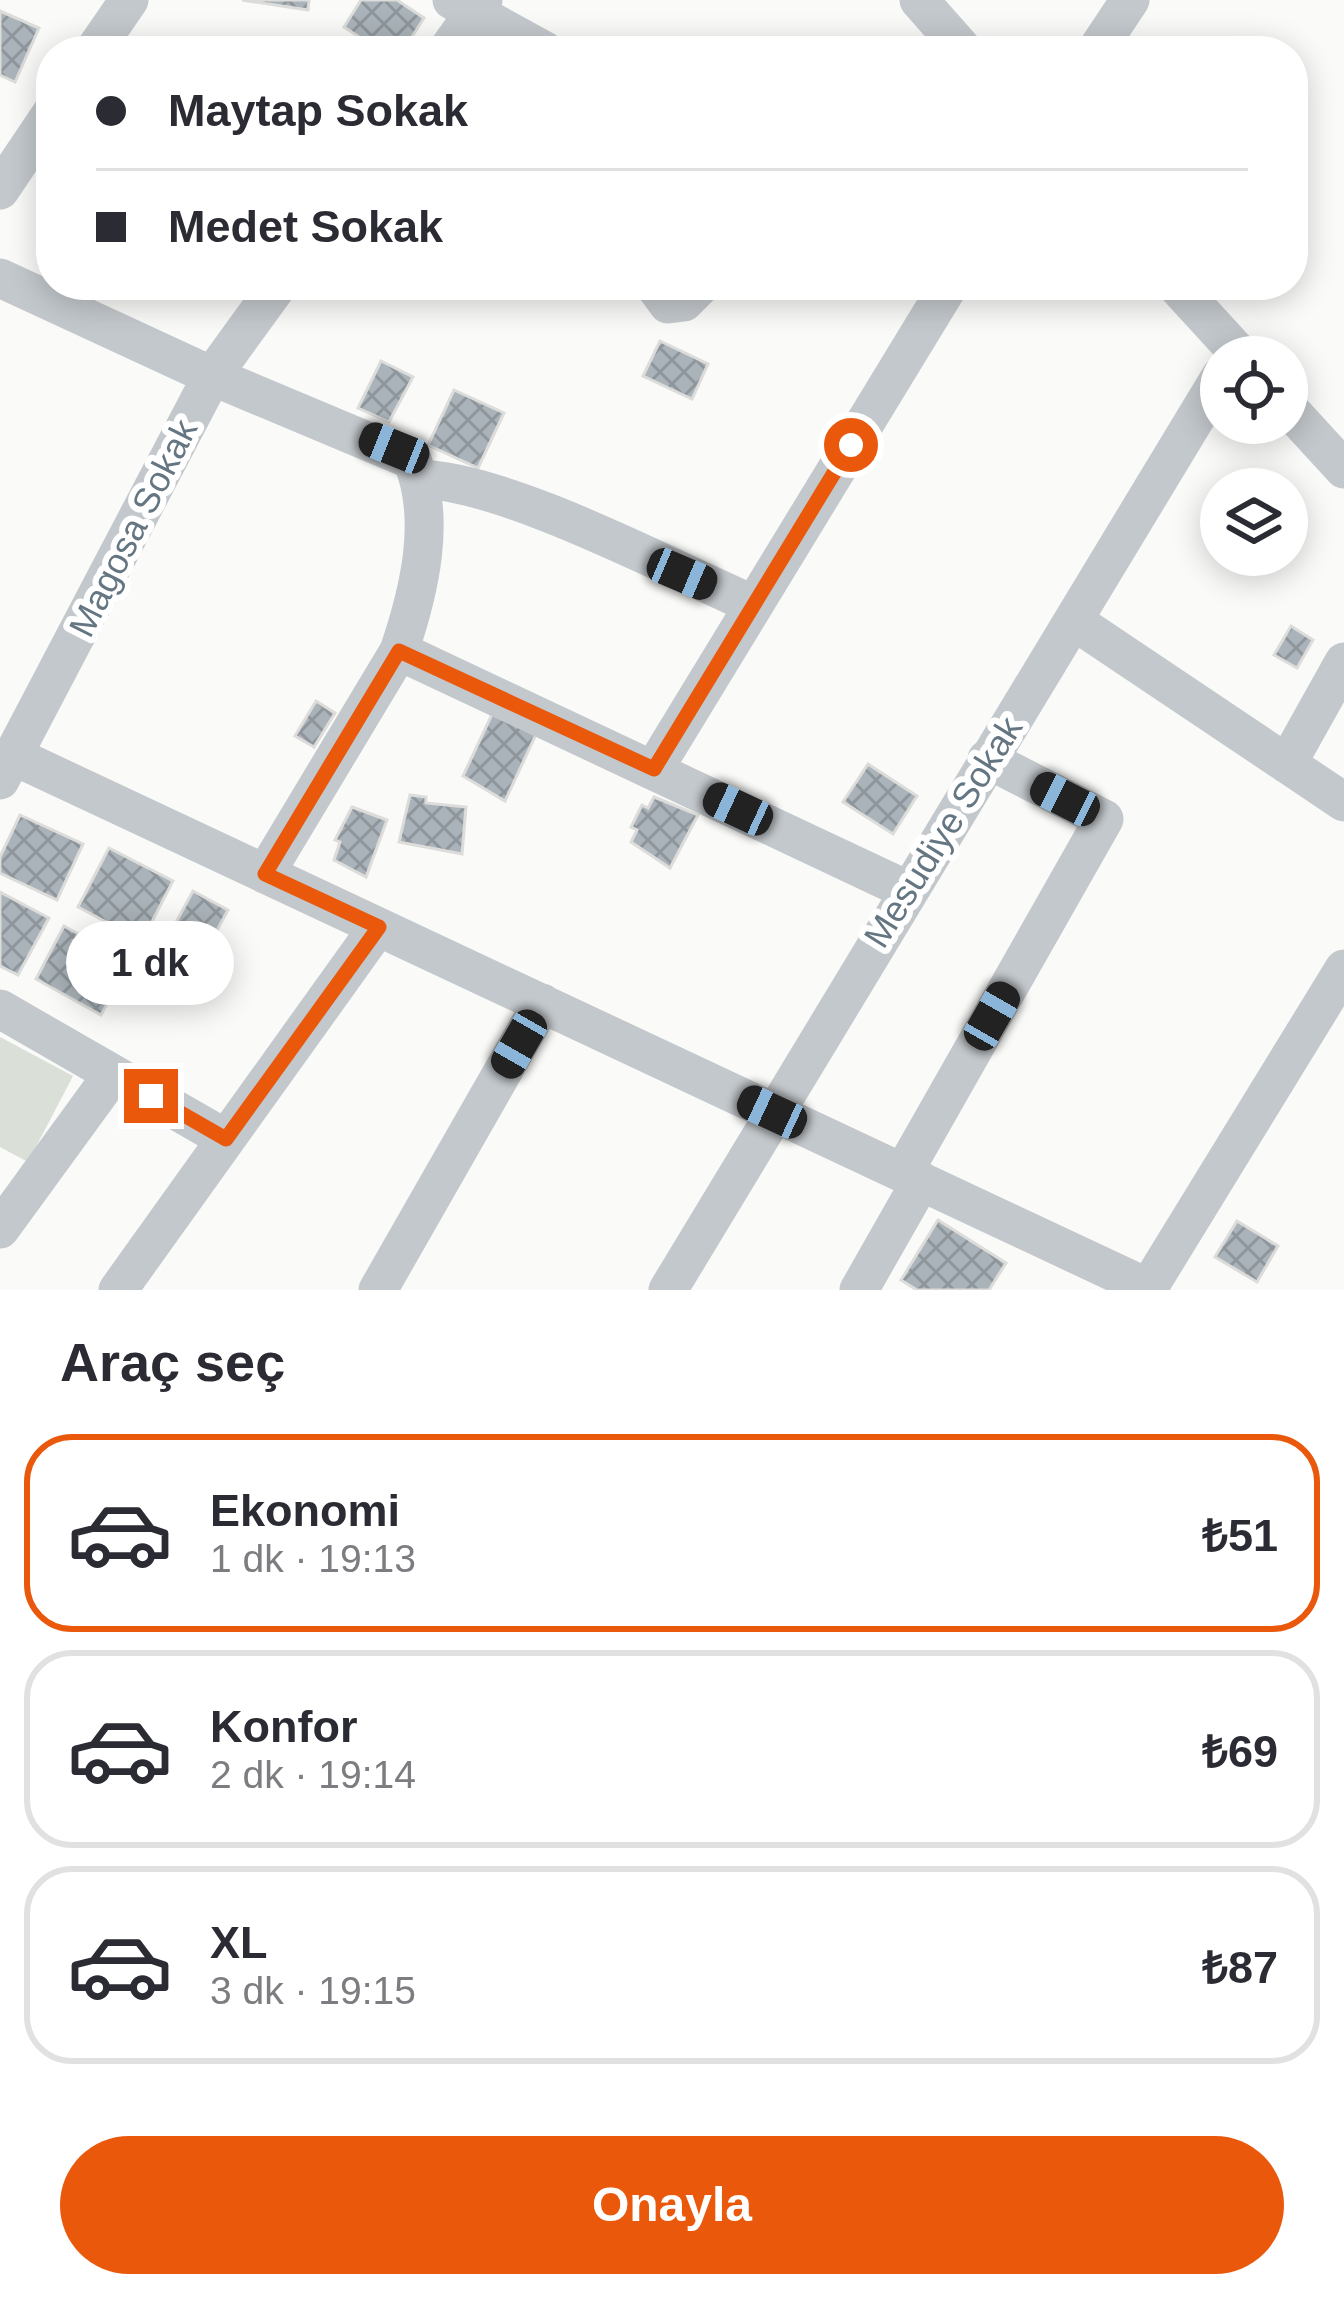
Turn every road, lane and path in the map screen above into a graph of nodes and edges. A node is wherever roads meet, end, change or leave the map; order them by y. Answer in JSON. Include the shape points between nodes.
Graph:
{"nodes":[{"id":1,"x":129,"y":0,"type":"edge"},
{"id":2,"x":919,"y":0,"type":"edge"},
{"id":3,"x":1130,"y":0,"type":"edge"},
{"id":4,"x":470,"y":5,"type":"edge"},
{"id":5,"x":104,"y":36,"type":"edge"},
{"id":6,"x":454,"y":36,"type":"edge"},
{"id":7,"x":521,"y":36,"type":"edge"},
{"id":8,"x":951,"y":36,"type":"edge"},
{"id":9,"x":1106,"y":36,"type":"edge"},
{"id":10,"x":36,"y":136,"type":"edge"},
{"id":11,"x":0,"y":190,"type":"edge"},
{"id":12,"x":0,"y":278,"type":"edge"},
{"id":13,"x":36,"y":295,"type":"edge"},
{"id":14,"x":48,"y":300,"type":"edge"},
{"id":15,"x":267,"y":300,"type":"edge"},
{"id":16,"x":940,"y":300,"type":"edge"},
{"id":17,"x":1187,"y":300,"type":"edge"},
{"id":18,"x":1215,"y":336,"type":"edge"},
{"id":19,"x":212,"y":376,"type":"junction"},
{"id":20,"x":1200,"y":414,"type":"edge"},
{"id":21,"x":1308,"y":429,"type":"edge"},
{"id":22,"x":416,"y":469,"type":"junction"},
{"id":23,"x":1344,"y":469,"type":"edge"},
{"id":24,"x":754,"y":604,"type":"junction"},
{"id":25,"x":1074,"y":621,"type":"junction"},
{"id":26,"x":399,"y":651,"type":"junction"},
{"id":27,"x":1344,"y":662,"type":"edge"},
{"id":28,"x":987,"y":759,"type":"junction"},
{"id":29,"x":1287,"y":764,"type":"junction"},
{"id":30,"x":7,"y":768,"type":"edge"},
{"id":31,"x":654,"y":769,"type":"junction"},
{"id":32,"x":1344,"y":802,"type":"edge"},
{"id":33,"x":265,"y":874,"type":"junction"},
{"id":34,"x":907,"y":890,"type":"junction"},
{"id":35,"x":379,"y":927,"type":"junction"},
{"id":36,"x":1344,"y":969,"type":"edge"},
{"id":37,"x":542,"y":1004,"type":"junction"},
{"id":38,"x":0,"y":1010,"type":"edge"},
{"id":39,"x":113,"y":1074,"type":"junction"},
{"id":40,"x":772,"y":1112,"type":"junction"},
{"id":41,"x":226,"y":1139,"type":"junction"},
{"id":42,"x":912,"y":1177,"type":"junction"},
{"id":43,"x":0,"y":1229,"type":"edge"},
{"id":44,"x":1147,"y":1289,"type":"edge"},
{"id":45,"x":118,"y":1290,"type":"edge"},
{"id":46,"x":378,"y":1290,"type":"edge"},
{"id":47,"x":668,"y":1290,"type":"edge"},
{"id":48,"x":859,"y":1290,"type":"edge"}],
"edges":[{"from":1,"to":5,"type":"street"},
{"from":2,"to":8,"type":"street"},
{"from":3,"to":9,"type":"street"},
{"from":4,"to":6,"type":"street"},
{"from":4,"to":7,"type":"street"},
{"from":10,"to":11,"type":"street"},
{"from":12,"to":13,"type":"street"},
{"from":14,"to":19,"type":"street"},
{"from":15,"to":19,"type":"street","name":"Magosa Sokak"},
{"from":16,"to":24,"type":"street"},
{"from":17,"to":18,"type":"street"},
{"from":19,"to":22,"type":"street"},
{"from":19,"to":30,"type":"street","name":"Magosa Sokak"},
{"from":20,"to":25,"type":"street","name":"Mesudiye Sokak"},
{"from":21,"to":23,"type":"street"},
{"from":22,"to":24,"type":"street"},
{"from":22,"to":26,"type":"street","via":[[424,522]]},
{"from":24,"to":31,"type":"street"},
{"from":25,"to":28,"type":"street","name":"Mesudiye Sokak"},
{"from":25,"to":29,"type":"street"},
{"from":26,"to":31,"type":"street"},
{"from":26,"to":33,"type":"street"},
{"from":27,"to":29,"type":"street"},
{"from":28,"to":34,"type":"street","name":"Mesudiye Sokak"},
{"from":28,"to":42,"type":"street","via":[[1104,819]]},
{"from":29,"to":32,"type":"street"},
{"from":30,"to":33,"type":"street"},
{"from":31,"to":34,"type":"street"},
{"from":33,"to":35,"type":"street"},
{"from":34,"to":40,"type":"street","name":"Mesudiye Sokak"},
{"from":35,"to":37,"type":"street"},
{"from":35,"to":41,"type":"street"},
{"from":36,"to":44,"type":"street"},
{"from":37,"to":40,"type":"street"},
{"from":37,"to":46,"type":"street"},
{"from":38,"to":39,"type":"street"},
{"from":39,"to":41,"type":"street"},
{"from":39,"to":43,"type":"street"},
{"from":40,"to":42,"type":"street"},
{"from":40,"to":47,"type":"street","name":"Mesudiye Sokak"},
{"from":41,"to":45,"type":"street"},
{"from":42,"to":44,"type":"street"},
{"from":42,"to":48,"type":"street"}]}
